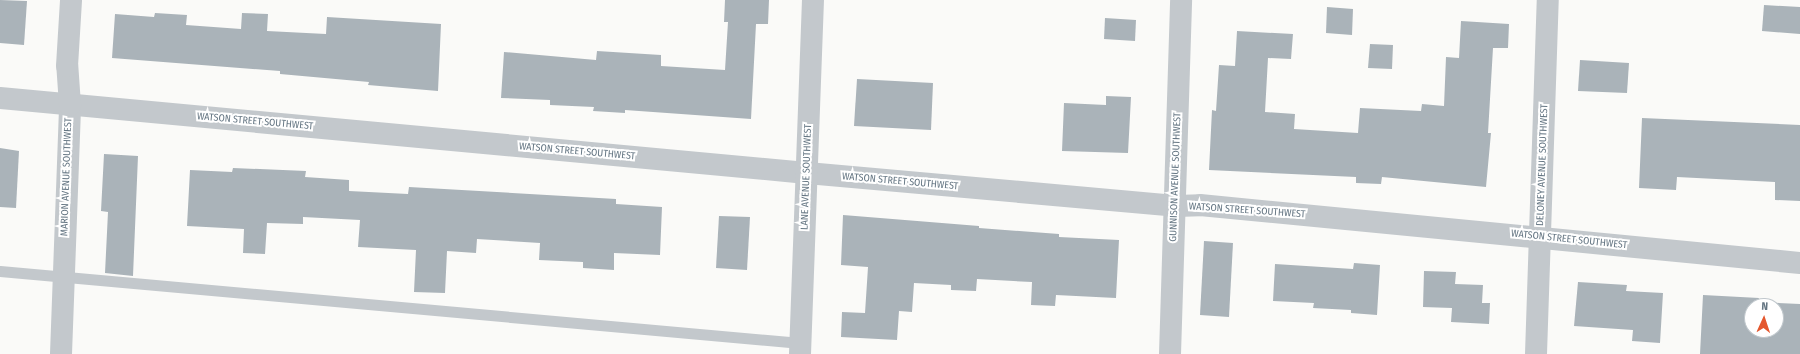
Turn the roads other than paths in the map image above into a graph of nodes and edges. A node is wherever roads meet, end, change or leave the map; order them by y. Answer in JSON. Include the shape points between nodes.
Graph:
{"nodes":[{"id":1,"x":71,"y":0,"type":"edge"},
{"id":2,"x":813,"y":0,"type":"edge"},
{"id":3,"x":1181,"y":0,"type":"edge"},
{"id":4,"x":1548,"y":0,"type":"edge"},
{"id":5,"x":0,"y":98,"type":"edge"},
{"id":6,"x":70,"y":105,"type":"junction"},
{"id":7,"x":807,"y":173,"type":"junction"},
{"id":8,"x":1176,"y":206,"type":"junction"},
{"id":9,"x":1540,"y":236,"type":"junction"},
{"id":10,"x":1800,"y":263,"type":"edge"},
{"id":11,"x":0,"y":270,"type":"edge"},
{"id":12,"x":64,"y":276,"type":"junction"},
{"id":13,"x":800,"y":348,"type":"edge"},
{"id":14,"x":60,"y":354,"type":"edge"},
{"id":15,"x":1170,"y":354,"type":"edge"},
{"id":16,"x":1536,"y":354,"type":"edge"}],
"edges":[{"from":1,"to":6,"type":"street","name":"MARION AVENUE SOUTHWEST","via":[[67,66]]},
{"from":2,"to":7,"type":"street","name":"LANE AVENUE SOUTHWEST"},
{"from":3,"to":8,"type":"street","name":"GUNNISON AVENUE SOUTHWEST"},
{"from":4,"to":9,"type":"street","name":"DELONEY AVENUE SOUTHWEST"},
{"from":5,"to":6,"type":"street","name":"WATSON STREET SOUTHWEST"},
{"from":6,"to":7,"type":"street","name":"WATSON STREET SOUTHWEST"},
{"from":6,"to":12,"type":"street","name":"MARION AVENUE SOUTHWEST"},
{"from":7,"to":8,"type":"street","name":"WATSON STREET SOUTHWEST"},
{"from":7,"to":13,"type":"street","name":"LANE AVENUE SOUTHWEST"},
{"from":8,"to":9,"type":"street","name":"WATSON STREET SOUTHWEST","via":[[1200,205]]},
{"from":8,"to":15,"type":"street","name":"GUNNISON AVENUE SOUTHWEST"},
{"from":9,"to":10,"type":"street","name":"WATSON STREET SOUTHWEST"},
{"from":9,"to":16,"type":"street","name":"DELONEY AVENUE SOUTHWEST"},
{"from":11,"to":12,"type":"lane"},
{"from":12,"to":13,"type":"lane"},
{"from":12,"to":14,"type":"street","name":"MARION AVENUE SOUTHWEST"}]}
